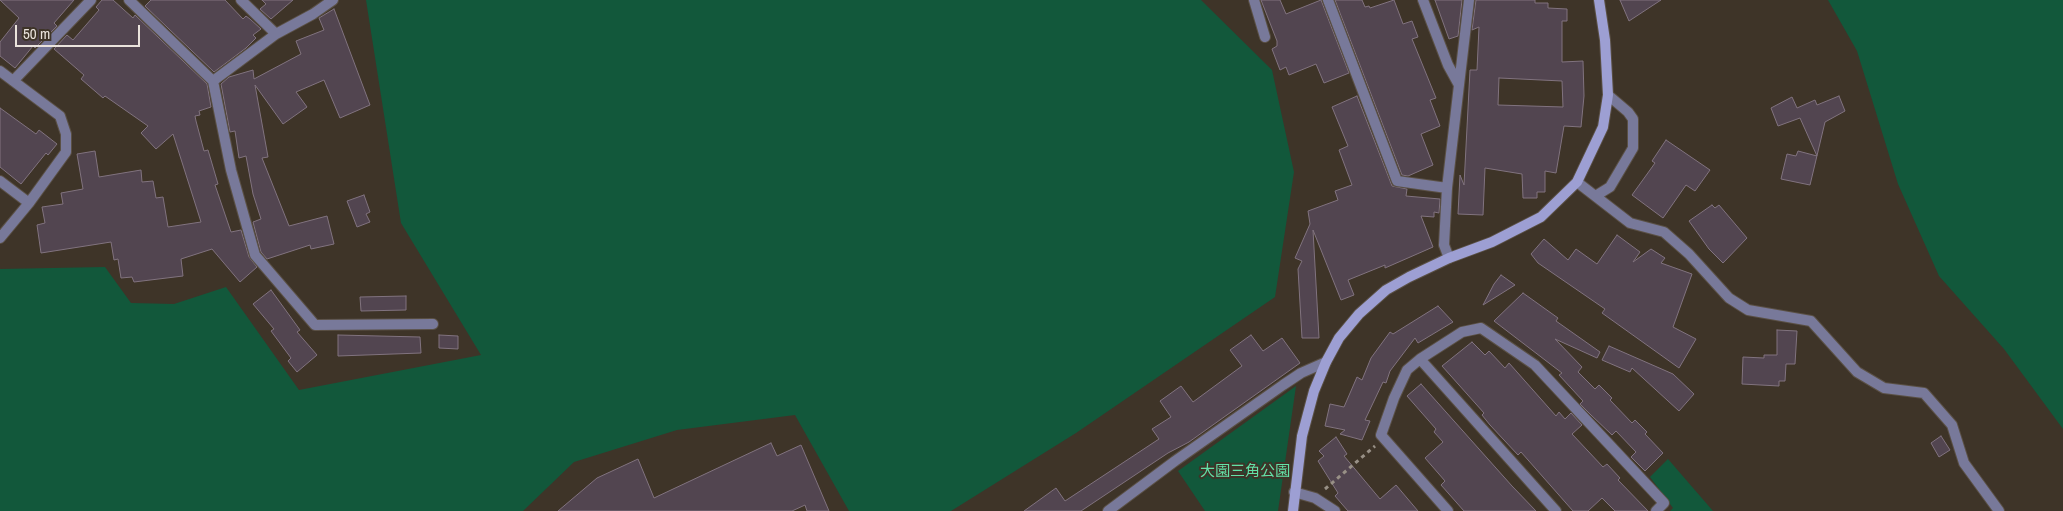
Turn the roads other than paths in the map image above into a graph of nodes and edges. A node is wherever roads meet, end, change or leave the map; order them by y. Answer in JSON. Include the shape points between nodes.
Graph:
{"nodes":[{"id":1,"x":92,"y":0,"type":"edge"},
{"id":2,"x":129,"y":0,"type":"edge"},
{"id":3,"x":241,"y":0,"type":"edge"},
{"id":4,"x":333,"y":0,"type":"edge"},
{"id":5,"x":1254,"y":0,"type":"edge"},
{"id":6,"x":1328,"y":0,"type":"edge"},
{"id":7,"x":1424,"y":0,"type":"edge"},
{"id":8,"x":1469,"y":0,"type":"edge"},
{"id":9,"x":1599,"y":0,"type":"edge"},
{"id":10,"x":276,"y":34,"type":"junction"},
{"id":11,"x":1266,"y":37,"type":"dead end"},
{"id":12,"x":0,"y":70,"type":"edge"},
{"id":13,"x":13,"y":81,"type":"junction"},
{"id":14,"x":213,"y":81,"type":"junction"},
{"id":15,"x":1459,"y":85,"type":"junction"},
{"id":16,"x":1608,"y":95,"type":"junction"},
{"id":17,"x":0,"y":181,"type":"edge"},
{"id":18,"x":1577,"y":182,"type":"junction"},
{"id":19,"x":1446,"y":188,"type":"junction"},
{"id":20,"x":1597,"y":195,"type":"junction"},
{"id":21,"x":29,"y":203,"type":"junction"},
{"id":22,"x":0,"y":238,"type":"edge"},
{"id":23,"x":1449,"y":258,"type":"junction"},
{"id":24,"x":434,"y":324,"type":"dead end"},
{"id":25,"x":1420,"y":359,"type":"junction"},
{"id":26,"x":1326,"y":362,"type":"junction"},
{"id":27,"x":1294,"y":492,"type":"junction"},
{"id":28,"x":1108,"y":511,"type":"edge"},
{"id":29,"x":1293,"y":511,"type":"edge"},
{"id":30,"x":1335,"y":511,"type":"edge"},
{"id":31,"x":1448,"y":511,"type":"edge"},
{"id":32,"x":1556,"y":511,"type":"edge"},
{"id":33,"x":1656,"y":511,"type":"edge"},
{"id":34,"x":1999,"y":511,"type":"edge"}],
"edges":[{"from":1,"to":13,"type":"street"},
{"from":2,"to":14,"type":"street"},
{"from":3,"to":10,"type":"street"},
{"from":4,"to":10,"type":"street"},
{"from":5,"to":11,"type":"street"},
{"from":6,"to":19,"type":"street","via":[[1397,181]]},
{"from":7,"to":15,"type":"street","via":[[1448,65]]},
{"from":8,"to":15,"type":"street"},
{"from":9,"to":16,"type":"street"},
{"from":10,"to":14,"type":"street"},
{"from":12,"to":13,"type":"street"},
{"from":13,"to":21,"type":"street","via":[[60,116],[66,134],[66,152]]},
{"from":14,"to":24,"type":"street","via":[[231,170],[256,255],[315,325]]},
{"from":15,"to":19,"type":"street"},
{"from":16,"to":18,"type":"street","via":[[1603,127]]},
{"from":16,"to":20,"type":"street","via":[[1633,119],[1633,148],[1610,187]]},
{"from":17,"to":21,"type":"street"},
{"from":18,"to":20,"type":"street"},
{"from":18,"to":23,"type":"street","via":[[1541,217],[1492,242]]},
{"from":19,"to":23,"type":"street","via":[[1444,245]]},
{"from":20,"to":34,"type":"street","via":[[1630,223],[1664,232],[1730,298],[1748,310],[1811,321],[1857,372],[1884,388],[1924,393],[1952,425],[1964,463]]},
{"from":21,"to":22,"type":"street"},
{"from":23,"to":26,"type":"street","via":[[1386,290],[1359,314],[1339,338]]},
{"from":25,"to":31,"type":"street","via":[[1408,370],[1381,435]]},
{"from":25,"to":32,"type":"street"},
{"from":25,"to":33,"type":"street","via":[[1462,332],[1481,328],[1535,365],[1664,503]]},
{"from":26,"to":27,"type":"street","via":[[1302,436]]},
{"from":26,"to":28,"type":"street","via":[[1283,384]]},
{"from":27,"to":29,"type":"street"},
{"from":27,"to":30,"type":"street","via":[[1315,498]]}]}
